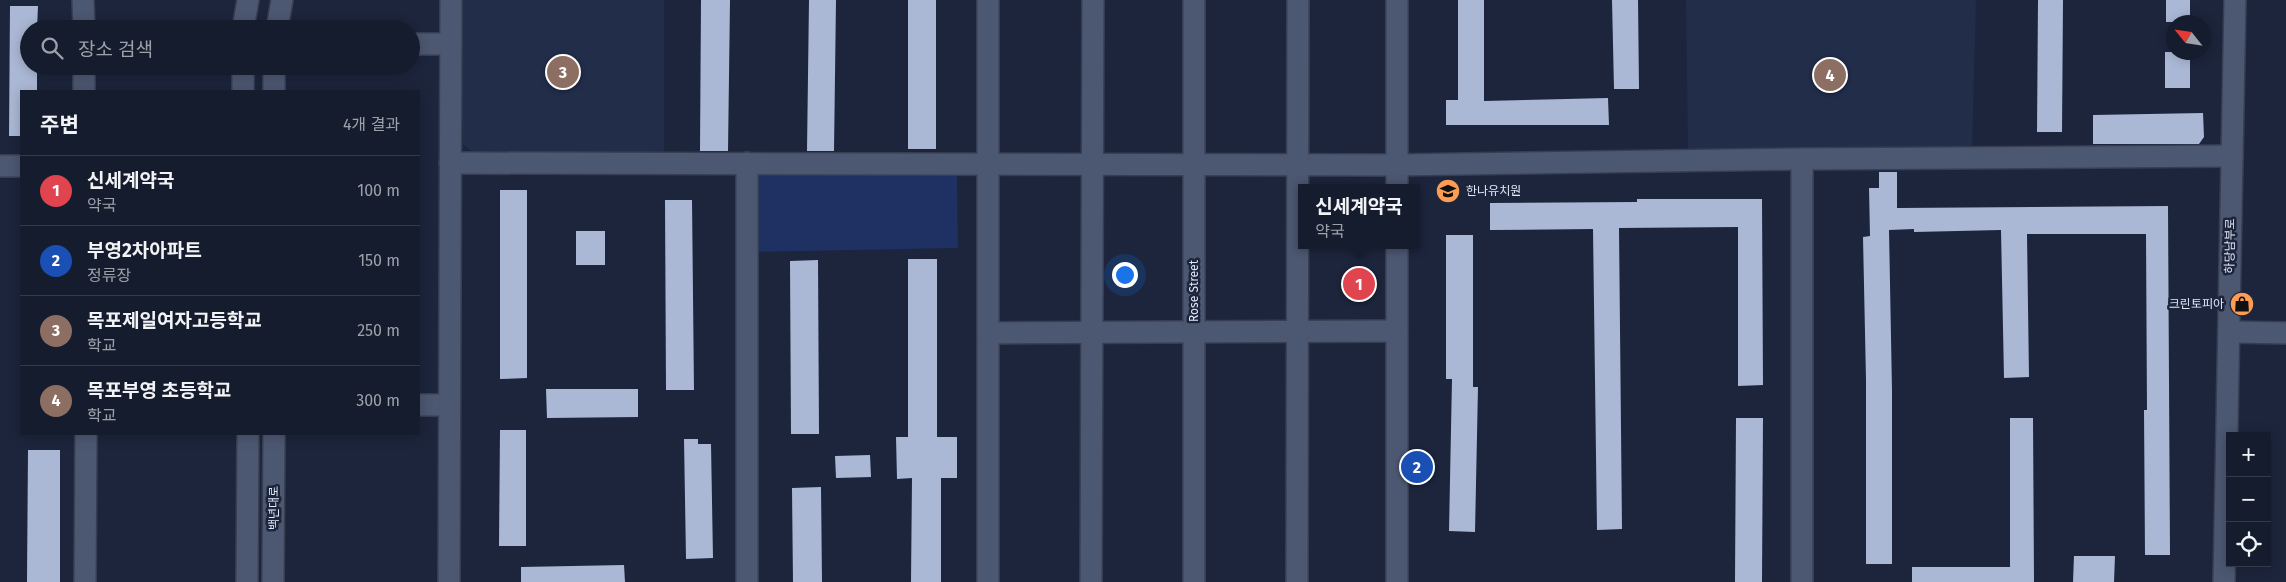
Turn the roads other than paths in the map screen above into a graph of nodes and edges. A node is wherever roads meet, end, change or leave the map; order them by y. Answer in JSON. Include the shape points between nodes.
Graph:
{"nodes":[{"id":1,"x":83,"y":0,"type":"edge"},
{"id":2,"x":240,"y":0,"type":"edge"},
{"id":3,"x":248,"y":0,"type":"edge"},
{"id":4,"x":268,"y":0,"type":"edge"},
{"id":5,"x":282,"y":0,"type":"edge"},
{"id":6,"x":451,"y":0,"type":"edge"},
{"id":7,"x":988,"y":0,"type":"edge"},
{"id":8,"x":1093,"y":0,"type":"edge"},
{"id":9,"x":1194,"y":0,"type":"edge"},
{"id":10,"x":1298,"y":0,"type":"edge"},
{"id":11,"x":1397,"y":0,"type":"edge"},
{"id":12,"x":2235,"y":0,"type":"edge"},
{"id":13,"x":84,"y":20,"type":"edge"},
{"id":14,"x":242,"y":20,"type":"edge"},
{"id":15,"x":244,"y":20,"type":"edge"},
{"id":16,"x":271,"y":20,"type":"edge"},
{"id":17,"x":279,"y":20,"type":"edge"},
{"id":18,"x":420,"y":44,"type":"edge"},
{"id":19,"x":451,"y":44,"type":"junction"},
{"id":20,"x":84,"y":75,"type":"edge"},
{"id":21,"x":243,"y":75,"type":"edge"},
{"id":22,"x":274,"y":75,"type":"edge"},
{"id":23,"x":84,"y":90,"type":"edge"},
{"id":24,"x":243,"y":90,"type":"edge"},
{"id":25,"x":274,"y":90,"type":"edge"},
{"id":26,"x":2232,"y":156,"type":"junction"},
{"id":27,"x":1802,"y":159,"type":"junction"},
{"id":28,"x":988,"y":162,"type":"junction"},
{"id":29,"x":450,"y":163,"type":"junction"},
{"id":30,"x":747,"y":163,"type":"junction"},
{"id":31,"x":1092,"y":163,"type":"junction"},
{"id":32,"x":1194,"y":164,"type":"junction"},
{"id":33,"x":1298,"y":165,"type":"junction"},
{"id":34,"x":1397,"y":165,"type":"junction"},
{"id":35,"x":0,"y":166,"type":"edge"},
{"id":36,"x":20,"y":166,"type":"edge"},
{"id":37,"x":1397,"y":184,"type":"edge"},
{"id":38,"x":1397,"y":249,"type":"edge"},
{"id":39,"x":1397,"y":331,"type":"junction"},
{"id":40,"x":1092,"y":332,"type":"junction"},
{"id":41,"x":1194,"y":332,"type":"junction"},
{"id":42,"x":1298,"y":332,"type":"junction"},
{"id":43,"x":2228,"y":332,"type":"junction"},
{"id":44,"x":988,"y":333,"type":"junction"},
{"id":45,"x":2286,"y":333,"type":"edge"},
{"id":46,"x":420,"y":405,"type":"edge"},
{"id":47,"x":449,"y":405,"type":"junction"},
{"id":48,"x":86,"y":435,"type":"edge"},
{"id":49,"x":248,"y":435,"type":"edge"},
{"id":50,"x":274,"y":435,"type":"edge"},
{"id":51,"x":85,"y":582,"type":"edge"},
{"id":52,"x":247,"y":582,"type":"edge"},
{"id":53,"x":273,"y":582,"type":"edge"},
{"id":54,"x":449,"y":582,"type":"edge"},
{"id":55,"x":747,"y":582,"type":"edge"},
{"id":56,"x":988,"y":582,"type":"edge"},
{"id":57,"x":1091,"y":582,"type":"edge"},
{"id":58,"x":1194,"y":582,"type":"edge"},
{"id":59,"x":1297,"y":582,"type":"edge"},
{"id":60,"x":1397,"y":582,"type":"edge"},
{"id":61,"x":1802,"y":582,"type":"edge"},
{"id":62,"x":2224,"y":582,"type":"edge"}],
"edges":[{"from":1,"to":13,"type":"street"},
{"from":2,"to":14,"type":"street"},
{"from":3,"to":15,"type":"street"},
{"from":4,"to":16,"type":"street"},
{"from":5,"to":17,"type":"street"},
{"from":6,"to":19,"type":"street"},
{"from":7,"to":28,"type":"street"},
{"from":8,"to":31,"type":"street"},
{"from":9,"to":32,"type":"street","name":"Rose Street"},
{"from":10,"to":33,"type":"street"},
{"from":11,"to":34,"type":"street"},
{"from":12,"to":26,"type":"street","name":"하당남부로"},
{"from":18,"to":19,"type":"street"},
{"from":19,"to":29,"type":"street"},
{"from":20,"to":23,"type":"street"},
{"from":21,"to":24,"type":"street"},
{"from":22,"to":25,"type":"street"},
{"from":26,"to":27,"type":"street"},
{"from":26,"to":43,"type":"street","name":"하당남부로"},
{"from":27,"to":34,"type":"street"},
{"from":27,"to":61,"type":"street"},
{"from":28,"to":30,"type":"street"},
{"from":28,"to":31,"type":"street"},
{"from":28,"to":44,"type":"street"},
{"from":29,"to":30,"type":"street"},
{"from":29,"to":47,"type":"street"},
{"from":30,"to":55,"type":"street"},
{"from":31,"to":32,"type":"street"},
{"from":31,"to":40,"type":"street"},
{"from":32,"to":33,"type":"street"},
{"from":32,"to":41,"type":"street","name":"Rose Street"},
{"from":33,"to":34,"type":"street"},
{"from":33,"to":42,"type":"street"},
{"from":34,"to":37,"type":"street"},
{"from":35,"to":36,"type":"street"},
{"from":38,"to":39,"type":"street"},
{"from":39,"to":42,"type":"street"},
{"from":39,"to":60,"type":"street"},
{"from":40,"to":41,"type":"street"},
{"from":40,"to":44,"type":"street"},
{"from":40,"to":57,"type":"street"},
{"from":41,"to":42,"type":"street"},
{"from":41,"to":58,"type":"street","name":"Rose Street"},
{"from":42,"to":59,"type":"street"},
{"from":43,"to":45,"type":"street"},
{"from":43,"to":62,"type":"street","name":"하당남부로"},
{"from":44,"to":56,"type":"street"},
{"from":46,"to":47,"type":"street"},
{"from":47,"to":54,"type":"street"},
{"from":48,"to":51,"type":"street"},
{"from":49,"to":52,"type":"street"},
{"from":50,"to":53,"type":"street","name":"백년대로"}]}
